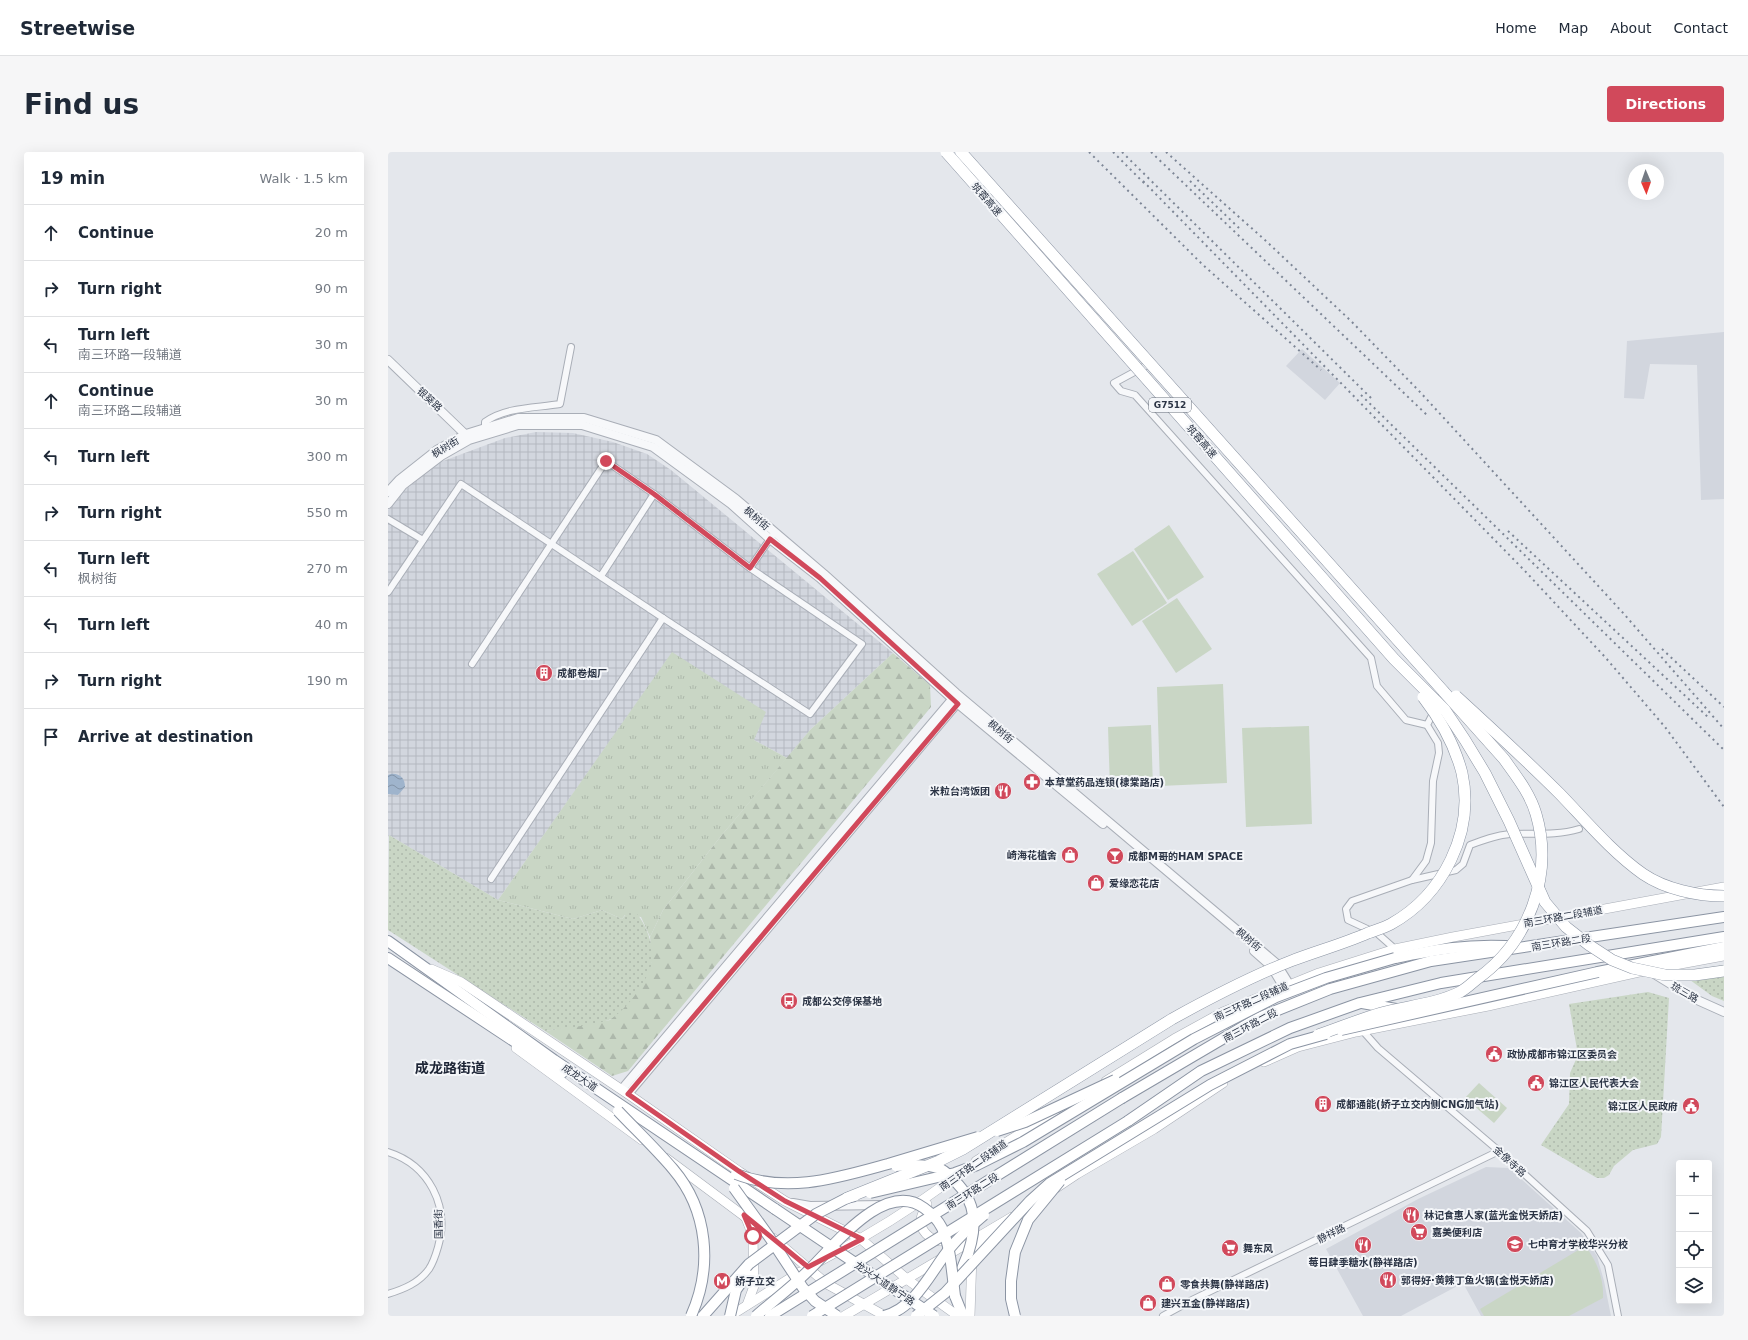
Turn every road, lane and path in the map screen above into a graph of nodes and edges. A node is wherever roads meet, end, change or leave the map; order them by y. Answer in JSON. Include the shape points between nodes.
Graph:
{"nodes":[{"id":1,"x":946,"y":152,"type":"edge"},
{"id":2,"x":961,"y":152,"type":"edge"},
{"id":3,"x":571,"y":347,"type":"dead end"},
{"id":4,"x":388,"y":360,"type":"edge"},
{"id":5,"x":1153,"y":362,"type":"dead end"},
{"id":6,"x":485,"y":431,"type":"junction"},
{"id":7,"x":468,"y":437,"type":"junction"},
{"id":8,"x":388,"y":492,"type":"edge"},
{"id":9,"x":654,"y":494,"type":"junction"},
{"id":10,"x":388,"y":504,"type":"edge"},
{"id":11,"x":388,"y":519,"type":"edge"},
{"id":12,"x":772,"y":536,"type":"junction"},
{"id":13,"x":423,"y":540,"type":"junction"},
{"id":14,"x":552,"y":544,"type":"junction"},
{"id":15,"x":750,"y":568,"type":"junction"},
{"id":16,"x":601,"y":576,"type":"junction"},
{"id":17,"x":388,"y":592,"type":"edge"},
{"id":18,"x":663,"y":618,"type":"junction"},
{"id":19,"x":1404,"y":649,"type":"junction"},
{"id":20,"x":1394,"y":659,"type":"junction"},
{"id":21,"x":472,"y":664,"type":"dead end"},
{"id":22,"x":1446,"y":689,"type":"dead end"},
{"id":23,"x":957,"y":698,"type":"junction"},
{"id":24,"x":1427,"y":725,"type":"junction"},
{"id":25,"x":1579,"y":829,"type":"dead end"},
{"id":26,"x":491,"y":879,"type":"dead end"},
{"id":27,"x":1412,"y":880,"type":"junction"},
{"id":28,"x":1724,"y":887,"type":"edge"},
{"id":29,"x":1724,"y":896,"type":"edge"},
{"id":30,"x":1724,"y":916,"type":"edge"},
{"id":31,"x":1724,"y":937,"type":"edge"},
{"id":32,"x":388,"y":942,"type":"edge"},
{"id":33,"x":1724,"y":947,"type":"edge"},
{"id":34,"x":1526,"y":948,"type":"junction"},
{"id":35,"x":1395,"y":954,"type":"junction"},
{"id":36,"x":1724,"y":956,"type":"edge"},
{"id":37,"x":388,"y":958,"type":"edge"},
{"id":38,"x":424,"y":966,"type":"junction"},
{"id":39,"x":1648,"y":970,"type":"junction"},
{"id":40,"x":1724,"y":971,"type":"edge"},
{"id":41,"x":1286,"y":985,"type":"junction"},
{"id":42,"x":1513,"y":1000,"type":"junction"},
{"id":43,"x":1360,"y":1002,"type":"junction"},
{"id":44,"x":1724,"y":1012,"type":"edge"},
{"id":45,"x":1413,"y":1013,"type":"junction"},
{"id":46,"x":484,"y":1022,"type":"junction"},
{"id":47,"x":1363,"y":1031,"type":"junction"},
{"id":48,"x":1318,"y":1035,"type":"junction"},
{"id":49,"x":1298,"y":1047,"type":"junction"},
{"id":50,"x":1160,"y":1059,"type":"junction"},
{"id":51,"x":552,"y":1063,"type":"junction"},
{"id":52,"x":625,"y":1091,"type":"junction"},
{"id":53,"x":619,"y":1108,"type":"junction"},
{"id":54,"x":1499,"y":1151,"type":"junction"},
{"id":55,"x":388,"y":1152,"type":"edge"},
{"id":56,"x":1085,"y":1162,"type":"junction"},
{"id":57,"x":872,"y":1168,"type":"junction"},
{"id":58,"x":734,"y":1188,"type":"junction"},
{"id":59,"x":931,"y":1195,"type":"junction"},
{"id":60,"x":1006,"y":1195,"type":"junction"},
{"id":61,"x":847,"y":1198,"type":"junction"},
{"id":62,"x":785,"y":1201,"type":"junction"},
{"id":63,"x":918,"y":1203,"type":"junction"},
{"id":64,"x":773,"y":1211,"type":"junction"},
{"id":65,"x":744,"y":1215,"type":"junction"},
{"id":66,"x":1004,"y":1223,"type":"junction"},
{"id":67,"x":977,"y":1237,"type":"junction"},
{"id":68,"x":862,"y":1239,"type":"junction"},
{"id":69,"x":769,"y":1248,"type":"junction"},
{"id":70,"x":808,"y":1267,"type":"junction"},
{"id":71,"x":908,"y":1280,"type":"junction"},
{"id":72,"x":956,"y":1281,"type":"junction"},
{"id":73,"x":388,"y":1294,"type":"edge"},
{"id":74,"x":863,"y":1303,"type":"junction"},
{"id":75,"x":747,"y":1305,"type":"junction"},
{"id":76,"x":691,"y":1316,"type":"edge"},
{"id":77,"x":703,"y":1316,"type":"edge"},
{"id":78,"x":730,"y":1316,"type":"edge"},
{"id":79,"x":756,"y":1316,"type":"edge"},
{"id":80,"x":770,"y":1316,"type":"edge"},
{"id":81,"x":812,"y":1316,"type":"edge"},
{"id":82,"x":838,"y":1316,"type":"edge"},
{"id":83,"x":844,"y":1316,"type":"edge"},
{"id":84,"x":885,"y":1316,"type":"edge"},
{"id":85,"x":916,"y":1316,"type":"edge"},
{"id":86,"x":924,"y":1316,"type":"edge"},
{"id":87,"x":934,"y":1316,"type":"edge"},
{"id":88,"x":958,"y":1316,"type":"edge"},
{"id":89,"x":963,"y":1316,"type":"edge"},
{"id":90,"x":970,"y":1316,"type":"edge"},
{"id":91,"x":1015,"y":1316,"type":"edge"},
{"id":92,"x":1163,"y":1316,"type":"edge"},
{"id":93,"x":1618,"y":1316,"type":"edge"}],
"edges":[{"from":1,"to":20,"type":"highway","name":"筑蓉高速","number":"G7512","bridge":true},
{"from":2,"to":19,"type":"highway","name":"筑蓉高速","number":"G7512","bridge":true},
{"from":3,"to":6,"type":"street","via":[[560,404],[512,411],[489,419],[485,422]]},
{"from":4,"to":7,"type":"street","name":"银葵路"},
{"from":5,"to":24,"type":"street","via":[[1114,383],[1121,391],[1135,395],[1371,658],[1377,686],[1406,720]]},
{"from":6,"to":7,"type":"street","name":"枫树街"},
{"from":6,"to":12,"type":"street","name":"枫树街","via":[[518,425],[582,425],[653,447]]},
{"from":7,"to":8,"type":"street","name":"枫树街","via":[[437,450]]},
{"from":7,"to":10,"type":"street","name":"枫树街","via":[[403,485]]},
{"from":9,"to":14,"type":"street","via":[[606,461]]},
{"from":9,"to":15,"type":"street"},
{"from":9,"to":16,"type":"street"},
{"from":11,"to":13,"type":"street"},
{"from":12,"to":15,"type":"street"},
{"from":12,"to":23,"type":"street","name":"枫树街"},
{"from":13,"to":14,"type":"street","via":[[461,484]]},
{"from":13,"to":17,"type":"street"},
{"from":14,"to":16,"type":"street"},
{"from":14,"to":21,"type":"street"},
{"from":15,"to":18,"type":"street","via":[[862,644],[810,714]]},
{"from":16,"to":18,"type":"street"},
{"from":18,"to":26,"type":"street"},
{"from":19,"to":29,"type":"highway","bridge":true,"via":[[1522,755],[1619,854],[1644,874],[1676,889]]},
{"from":19,"to":48,"type":"highway","bridge":true,"via":[[1504,759],[1525,790],[1536,812],[1542,838],[1542,868],[1538,890],[1531,915],[1515,942],[1490,970],[1460,992]]},
{"from":20,"to":40,"type":"highway","bridge":true,"via":[[1445,710],[1465,740],[1509,821],[1546,902],[1566,927],[1612,960],[1632,968],[1666,975]]},
{"from":20,"to":61,"type":"highway","bridge":true,"via":[[1432,709],[1455,751],[1462,774],[1463,819],[1455,852],[1433,889],[1422,900],[1391,924],[1290,961],[1207,1000],[1172,1019],[963,1149]]},
{"from":22,"to":24,"type":"street"},
{"from":23,"to":41,"type":"street","name":"枫树街","via":[[1276,963]]},
{"from":23,"to":52,"type":"street"},
{"from":24,"to":27,"type":"street","via":[[1438,743],[1439,753],[1433,781],[1431,844],[1426,861]]},
{"from":25,"to":27,"type":"street","via":[[1567,833],[1508,834],[1493,837],[1470,845],[1463,864],[1456,870]]},
{"from":27,"to":35,"type":"street","via":[[1352,901],[1346,909],[1348,920],[1378,934]]},
{"from":28,"to":35,"type":"main road","name":"南三环路二段辅道","via":[[1460,935]]},
{"from":30,"to":34,"type":"highway","name":"南三环路二段"},
{"from":31,"to":43,"type":"highway","name":"南三环路二段","via":[[1442,983]]},
{"from":32,"to":38,"type":"highway","name":"成龙大道"},
{"from":33,"to":48,"type":"highway","bridge":true,"via":[[1598,972]]},
{"from":34,"to":35,"type":"highway","via":[[1454,946]]},
{"from":34,"to":80,"type":"highway","name":"南三环路二段","bridge":true,"via":[[1431,961],[1330,989],[1258,1018],[1122,1098]]},
{"from":35,"to":41,"type":"main road","name":"南三环路二段辅道","via":[[1319,973]]},
{"from":35,"to":50,"type":"highway","bridge":true,"via":[[1276,997]]},
{"from":36,"to":39,"type":"main road"},
{"from":37,"to":46,"type":"highway","name":"成龙大道"},
{"from":38,"to":51,"type":"highway","name":"成龙大道"},
{"from":38,"to":52,"type":"main road","via":[[461,982]]},
{"from":39,"to":42,"type":"main road"},
{"from":39,"to":44,"type":"street","name":"琉三路","via":[[1695,999]]},
{"from":41,"to":59,"type":"main road","name":"南三环路二段辅道","via":[[1223,1012],[1174,1039],[977,1161]]},
{"from":42,"to":45,"type":"street","via":[[1464,1004]]},
{"from":42,"to":47,"type":"main road"},
{"from":43,"to":45,"type":"highway"},
{"from":43,"to":60,"type":"highway","name":"南三环路二段","bridge":true,"via":[[1290,1028],[1201,1071],[1128,1121]]},
{"from":45,"to":49,"type":"street","via":[[1365,1022]]},
{"from":46,"to":51,"type":"highway","name":"成龙大道"},
{"from":46,"to":65,"type":"main road","via":[[518,1050]]},
{"from":47,"to":49,"type":"main road"},
{"from":47,"to":54,"type":"street","name":"金像寺路","via":[[1378,1048]]},
{"from":48,"to":56,"type":"highway","bridge":true,"via":[[1290,1044],[1210,1084]]},
{"from":49,"to":66,"type":"main road","via":[[1218,1086]]},
{"from":50,"to":57,"type":"highway","bridge":true,"via":[[1025,1122]]},
{"from":50,"to":61,"type":"highway","bridge":true,"via":[[1023,1142],[977,1165],[955,1173]]},
{"from":51,"to":53,"type":"highway","name":"成龙大道"},
{"from":52,"to":62,"type":"main road"},
{"from":53,"to":57,"type":"highway","bridge":true,"via":[[666,1129],[736,1174],[771,1184],[826,1180]]},
{"from":53,"to":58,"type":"highway","name":"成龙大道","bridge":true},
{"from":53,"to":64,"type":"highway","name":"成龙大道"},
{"from":53,"to":76,"type":"highway","bridge":true,"via":[[673,1170],[686,1187],[696,1208],[704,1236],[705,1270]]},
{"from":54,"to":92,"type":"street","name":"静祥路","via":[[1201,1295]]},
{"from":54,"to":93,"type":"street","name":"金像寺路","via":[[1587,1231],[1608,1265]]},
{"from":55,"to":73,"type":"street","name":"国香街","via":[[405,1160],[430,1182],[436,1193],[441,1231],[435,1257],[429,1269],[412,1285]]},
{"from":56,"to":72,"type":"highway","bridge":true,"via":[[1050,1183],[1030,1200]]},
{"from":56,"to":91,"type":"highway","bridge":true,"via":[[1062,1179],[1028,1220],[1015,1252],[1011,1281],[1011,1299]]},
{"from":57,"to":72,"type":"highway","bridge":true,"via":[[918,1164],[940,1169],[964,1190],[972,1205],[974,1232],[965,1263]]},
{"from":58,"to":64,"type":"highway","name":"成龙大道"},
{"from":58,"to":82,"type":"highway","bridge":true,"via":[[802,1288],[815,1301]]},
{"from":59,"to":63,"type":"main road","name":"南三环路二段辅道"},
{"from":59,"to":67,"type":"main road","via":[[921,1220],[924,1232],[934,1240],[956,1242]]},
{"from":60,"to":81,"type":"highway","name":"南三环路二段","bridge":true},
{"from":60,"to":84,"type":"highway","bridge":true,"via":[[959,1238],[913,1297],[901,1308]]},
{"from":61,"to":69,"type":"highway","bridge":true,"via":[[816,1214]]},
{"from":62,"to":63,"type":"street","via":[[810,1206]]},
{"from":62,"to":68,"type":"main road"},
{"from":63,"to":68,"type":"main road","name":"南三环路二段辅道"},
{"from":64,"to":86,"type":"highway","name":"龙兴大道静宁路","bridge":true},
{"from":64,"to":87,"type":"highway","name":"龙兴大道静宁路","bridge":true},
{"from":65,"to":70,"type":"main road"},
{"from":65,"to":75,"type":"main road","via":[[753,1236],[754,1286]]},
{"from":66,"to":67,"type":"main road"},
{"from":66,"to":90,"type":"main road","via":[[977,1246],[972,1254]]},
{"from":67,"to":71,"type":"main road"},
{"from":68,"to":70,"type":"main road","name":"南三环路二段辅道"},
{"from":68,"to":71,"type":"main road"},
{"from":69,"to":77,"type":"highway","bridge":true,"via":[[749,1264]]},
{"from":69,"to":78,"type":"highway","bridge":true,"via":[[736,1290]]},
{"from":70,"to":74,"type":"main road","via":[[827,1284]]},
{"from":70,"to":75,"type":"main road","name":"南三环路二段辅道"},
{"from":71,"to":74,"type":"main road"},
{"from":71,"to":88,"type":"main road"},
{"from":72,"to":85,"type":"highway","bridge":true},
{"from":74,"to":83,"type":"main road"},
{"from":74,"to":84,"type":"main road"},
{"from":75,"to":78,"type":"main road","name":"南三环路二段辅道"},
{"from":79,"to":89,"type":"highway","bridge":true,"via":[[808,1271],[859,1220],[887,1203],[898,1200],[918,1203],[938,1220],[942,1227],[956,1296]]}]}
